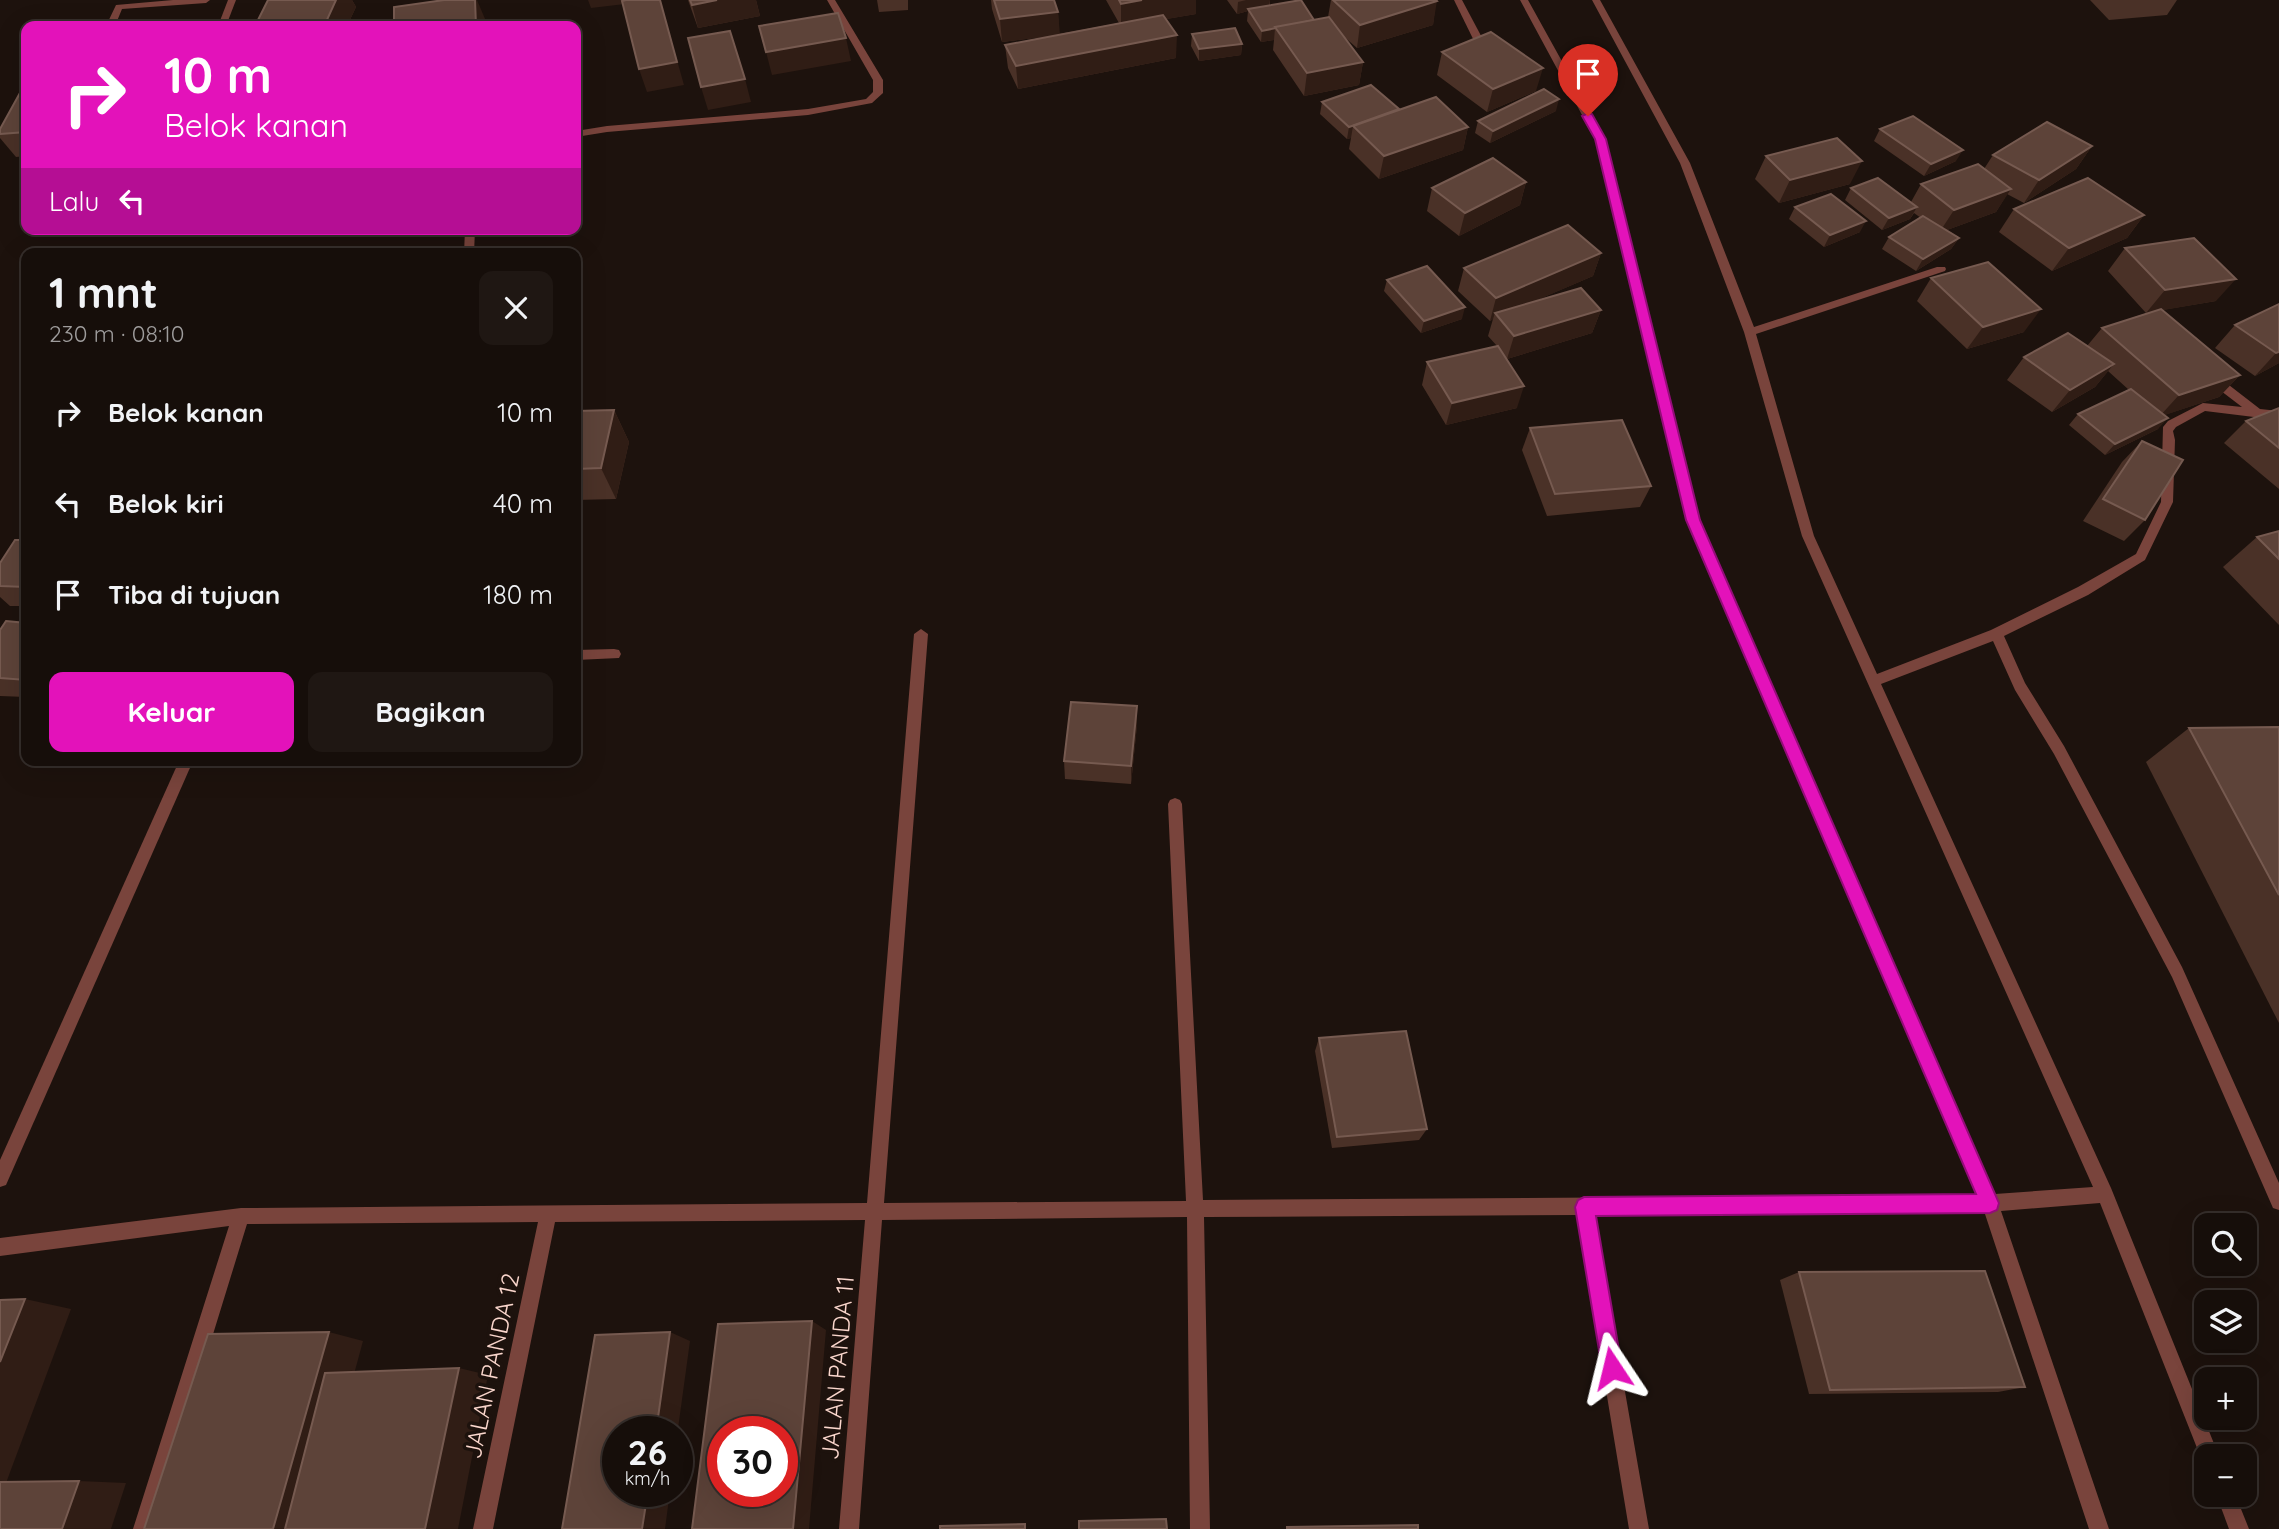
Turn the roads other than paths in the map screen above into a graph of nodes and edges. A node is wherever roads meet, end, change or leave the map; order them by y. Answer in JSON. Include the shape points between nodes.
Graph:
{"nodes":[{"id":1,"x":206,"y":0,"type":"edge"},
{"id":2,"x":232,"y":0,"type":"edge"},
{"id":3,"x":831,"y":0,"type":"edge"},
{"id":4,"x":1458,"y":0,"type":"edge"},
{"id":5,"x":1524,"y":0,"type":"edge"},
{"id":6,"x":1596,"y":0,"type":"edge"},
{"id":7,"x":113,"y":21,"type":"edge"},
{"id":8,"x":224,"y":21,"type":"edge"},
{"id":9,"x":1482,"y":47,"type":"edge"},
{"id":10,"x":581,"y":133,"type":"edge"},
{"id":11,"x":1941,"y":269,"type":"dead end"},
{"id":12,"x":1750,"y":332,"type":"junction"},
{"id":13,"x":2198,"y":368,"type":"edge"},
{"id":14,"x":2260,"y":415,"type":"junction"},
{"id":15,"x":2279,"y":415,"type":"edge"},
{"id":16,"x":921,"y":634,"type":"dead end"},
{"id":17,"x":1996,"y":634,"type":"junction"},
{"id":18,"x":614,"y":654,"type":"dead end"},
{"id":19,"x":581,"y":655,"type":"edge"},
{"id":20,"x":1873,"y":681,"type":"junction"},
{"id":21,"x":184,"y":766,"type":"edge"},
{"id":22,"x":1175,"y":804,"type":"dead end"},
{"id":23,"x":0,"y":1179,"type":"edge"},
{"id":24,"x":2105,"y":1195,"type":"junction"},
{"id":25,"x":2279,"y":1202,"type":"edge"},
{"id":26,"x":1990,"y":1203,"type":"junction"},
{"id":27,"x":1584,"y":1207,"type":"junction"},
{"id":28,"x":1195,"y":1209,"type":"junction"},
{"id":29,"x":876,"y":1211,"type":"junction"},
{"id":30,"x":548,"y":1213,"type":"junction"},
{"id":31,"x":241,"y":1216,"type":"junction"},
{"id":32,"x":0,"y":1247,"type":"edge"},
{"id":33,"x":2205,"y":1444,"type":"edge"},
{"id":34,"x":2230,"y":1507,"type":"edge"},
{"id":35,"x":143,"y":1529,"type":"edge"},
{"id":36,"x":483,"y":1529,"type":"edge"},
{"id":37,"x":849,"y":1529,"type":"edge"},
{"id":38,"x":1200,"y":1529,"type":"edge"},
{"id":39,"x":1639,"y":1529,"type":"edge"},
{"id":40,"x":2098,"y":1529,"type":"edge"},
{"id":41,"x":2239,"y":1529,"type":"edge"}],
"edges":[{"from":1,"to":7,"type":"street","via":[[119,7]]},
{"from":2,"to":8,"type":"street"},
{"from":3,"to":10,"type":"street","via":[[878,80],[878,93],[869,101],[808,112]]},
{"from":4,"to":9,"type":"street"},
{"from":5,"to":26,"type":"street","via":[[1600,139],[1693,520]]},
{"from":6,"to":12,"type":"street","via":[[1685,163]]},
{"from":11,"to":12,"type":"street"},
{"from":12,"to":20,"type":"street","via":[[1808,536]]},
{"from":13,"to":14,"type":"street"},
{"from":14,"to":15,"type":"street"},
{"from":14,"to":17,"type":"street","via":[[2203,407],[2172,424],[2167,430],[2167,502],[2141,557]]},
{"from":16,"to":29,"type":"street","name":"JALAN PANDA 11"},
{"from":17,"to":20,"type":"street"},
{"from":17,"to":25,"type":"street","via":[[2020,686],[2178,972]]},
{"from":18,"to":19,"type":"street"},
{"from":20,"to":24,"type":"street"},
{"from":21,"to":23,"type":"street"},
{"from":22,"to":28,"type":"street"},
{"from":24,"to":26,"type":"street"},
{"from":24,"to":33,"type":"street"},
{"from":26,"to":27,"type":"street"},
{"from":26,"to":40,"type":"street"},
{"from":27,"to":28,"type":"street"},
{"from":27,"to":39,"type":"street"},
{"from":28,"to":29,"type":"street"},
{"from":28,"to":38,"type":"street"},
{"from":29,"to":30,"type":"street"},
{"from":29,"to":37,"type":"street","name":"JALAN PANDA 11"},
{"from":30,"to":31,"type":"street"},
{"from":30,"to":36,"type":"street","name":"JALAN PANDA 12"},
{"from":31,"to":32,"type":"street"},
{"from":31,"to":35,"type":"street"},
{"from":34,"to":41,"type":"street"}]}
